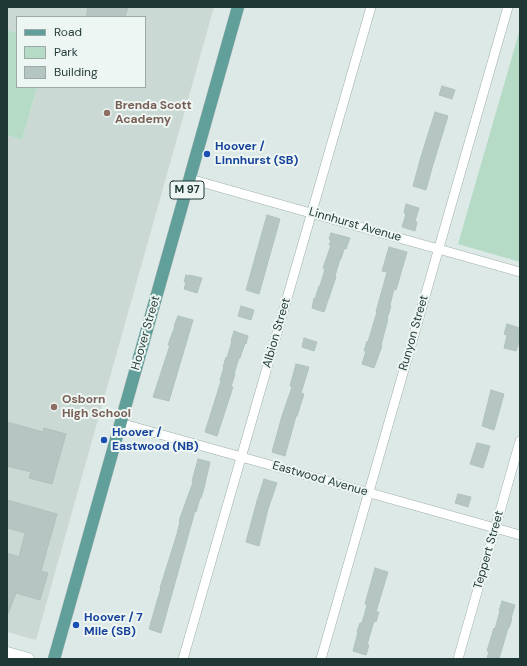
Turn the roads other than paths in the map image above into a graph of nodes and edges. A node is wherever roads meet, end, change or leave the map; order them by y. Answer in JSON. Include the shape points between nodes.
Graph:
{"nodes":[{"id":1,"x":238,"y":7,"type":"edge"},
{"id":2,"x":371,"y":7,"type":"edge"},
{"id":3,"x":508,"y":7,"type":"edge"},
{"id":4,"x":190,"y":179,"type":"junction"},
{"id":5,"x":311,"y":213,"type":"junction"},
{"id":6,"x":438,"y":249,"type":"junction"},
{"id":7,"x":520,"y":272,"type":"edge"},
{"id":8,"x":120,"y":423,"type":"junction"},
{"id":9,"x":520,"y":441,"type":"edge"},
{"id":10,"x":242,"y":457,"type":"junction"},
{"id":11,"x":368,"y":493,"type":"junction"},
{"id":12,"x":495,"y":528,"type":"junction"},
{"id":13,"x":520,"y":535,"type":"edge"},
{"id":14,"x":7,"y":653,"type":"edge"},
{"id":15,"x":28,"y":659,"type":"edge"},
{"id":16,"x":54,"y":659,"type":"edge"},
{"id":17,"x":183,"y":659,"type":"edge"},
{"id":18,"x":321,"y":659,"type":"edge"},
{"id":19,"x":458,"y":659,"type":"edge"}],
"edges":[{"from":1,"to":4,"type":"main road","name":"Hoover Street","number":"M 97"},
{"from":2,"to":5,"type":"street","name":"Albion Street"},
{"from":3,"to":6,"type":"street","name":"Runyon Street"},
{"from":4,"to":5,"type":"street","name":"Linnhurst Avenue"},
{"from":4,"to":8,"type":"main road","name":"Hoover Street","number":"M 97"},
{"from":5,"to":6,"type":"street","name":"Linnhurst Avenue"},
{"from":5,"to":10,"type":"street","name":"Albion Street"},
{"from":6,"to":7,"type":"street","name":"Linnhurst Avenue"},
{"from":6,"to":11,"type":"street","name":"Runyon Street"},
{"from":8,"to":10,"type":"street","name":"Eastwood Avenue"},
{"from":8,"to":16,"type":"main road","name":"Hoover Street","number":"M 97"},
{"from":9,"to":12,"type":"street","name":"Teppert Street"},
{"from":10,"to":11,"type":"street","name":"Eastwood Avenue"},
{"from":10,"to":17,"type":"street","name":"Albion Street"},
{"from":11,"to":12,"type":"street","name":"Eastwood Avenue"},
{"from":11,"to":18,"type":"street","name":"Runyon Street"},
{"from":12,"to":13,"type":"street","name":"Eastwood Avenue"},
{"from":12,"to":19,"type":"street","name":"Teppert Street"},
{"from":14,"to":15,"type":"street"}]}
